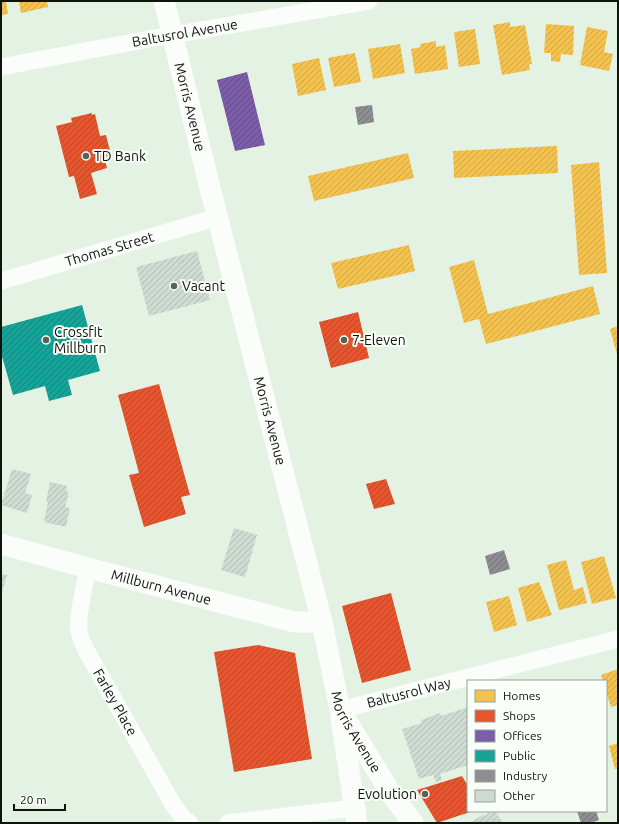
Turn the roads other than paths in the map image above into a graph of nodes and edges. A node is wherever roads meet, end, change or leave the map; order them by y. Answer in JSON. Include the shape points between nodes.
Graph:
{"nodes":[{"id":1,"x":164,"y":1,"type":"edge"},
{"id":2,"x":369,"y":1,"type":"edge"},
{"id":3,"x":172,"y":35,"type":"junction"},
{"id":4,"x":1,"y":67,"type":"edge"},
{"id":5,"x":218,"y":217,"type":"junction"},
{"id":6,"x":1,"y":281,"type":"edge"},
{"id":7,"x":1,"y":544,"type":"edge"},
{"id":8,"x":88,"y":568,"type":"junction"},
{"id":9,"x":322,"y":622,"type":"junction"},
{"id":10,"x":618,"y":639,"type":"edge"},
{"id":11,"x":340,"y":710,"type":"junction"},
{"id":12,"x":356,"y":816,"type":"edge"},
{"id":13,"x":190,"y":823,"type":"edge"},
{"id":14,"x":228,"y":823,"type":"edge"},
{"id":15,"x":413,"y":823,"type":"edge"}],
"edges":[{"from":1,"to":3,"type":"main road","name":"Morris Avenue"},
{"from":2,"to":3,"type":"street","name":"Baltusrol Avenue"},
{"from":3,"to":4,"type":"street","name":"Baltusrol Avenue"},
{"from":3,"to":5,"type":"main road","name":"Morris Avenue"},
{"from":5,"to":6,"type":"street","name":"Thomas Street"},
{"from":5,"to":9,"type":"main road","name":"Morris Avenue"},
{"from":7,"to":8,"type":"main road","name":"Millburn Avenue"},
{"from":8,"to":9,"type":"main road","name":"Millburn Avenue","via":[[294,622]]},
{"from":8,"to":13,"type":"street","name":"Farley Place","via":[[80,616],[81,639],[174,806],[184,820]]},
{"from":9,"to":11,"type":"main road","name":"Morris Avenue"},
{"from":10,"to":11,"type":"street","name":"Baltusrol Way"},
{"from":11,"to":12,"type":"main road"},
{"from":11,"to":15,"type":"main road","name":"Morris Avenue"},
{"from":12,"to":14,"type":"street"}]}
